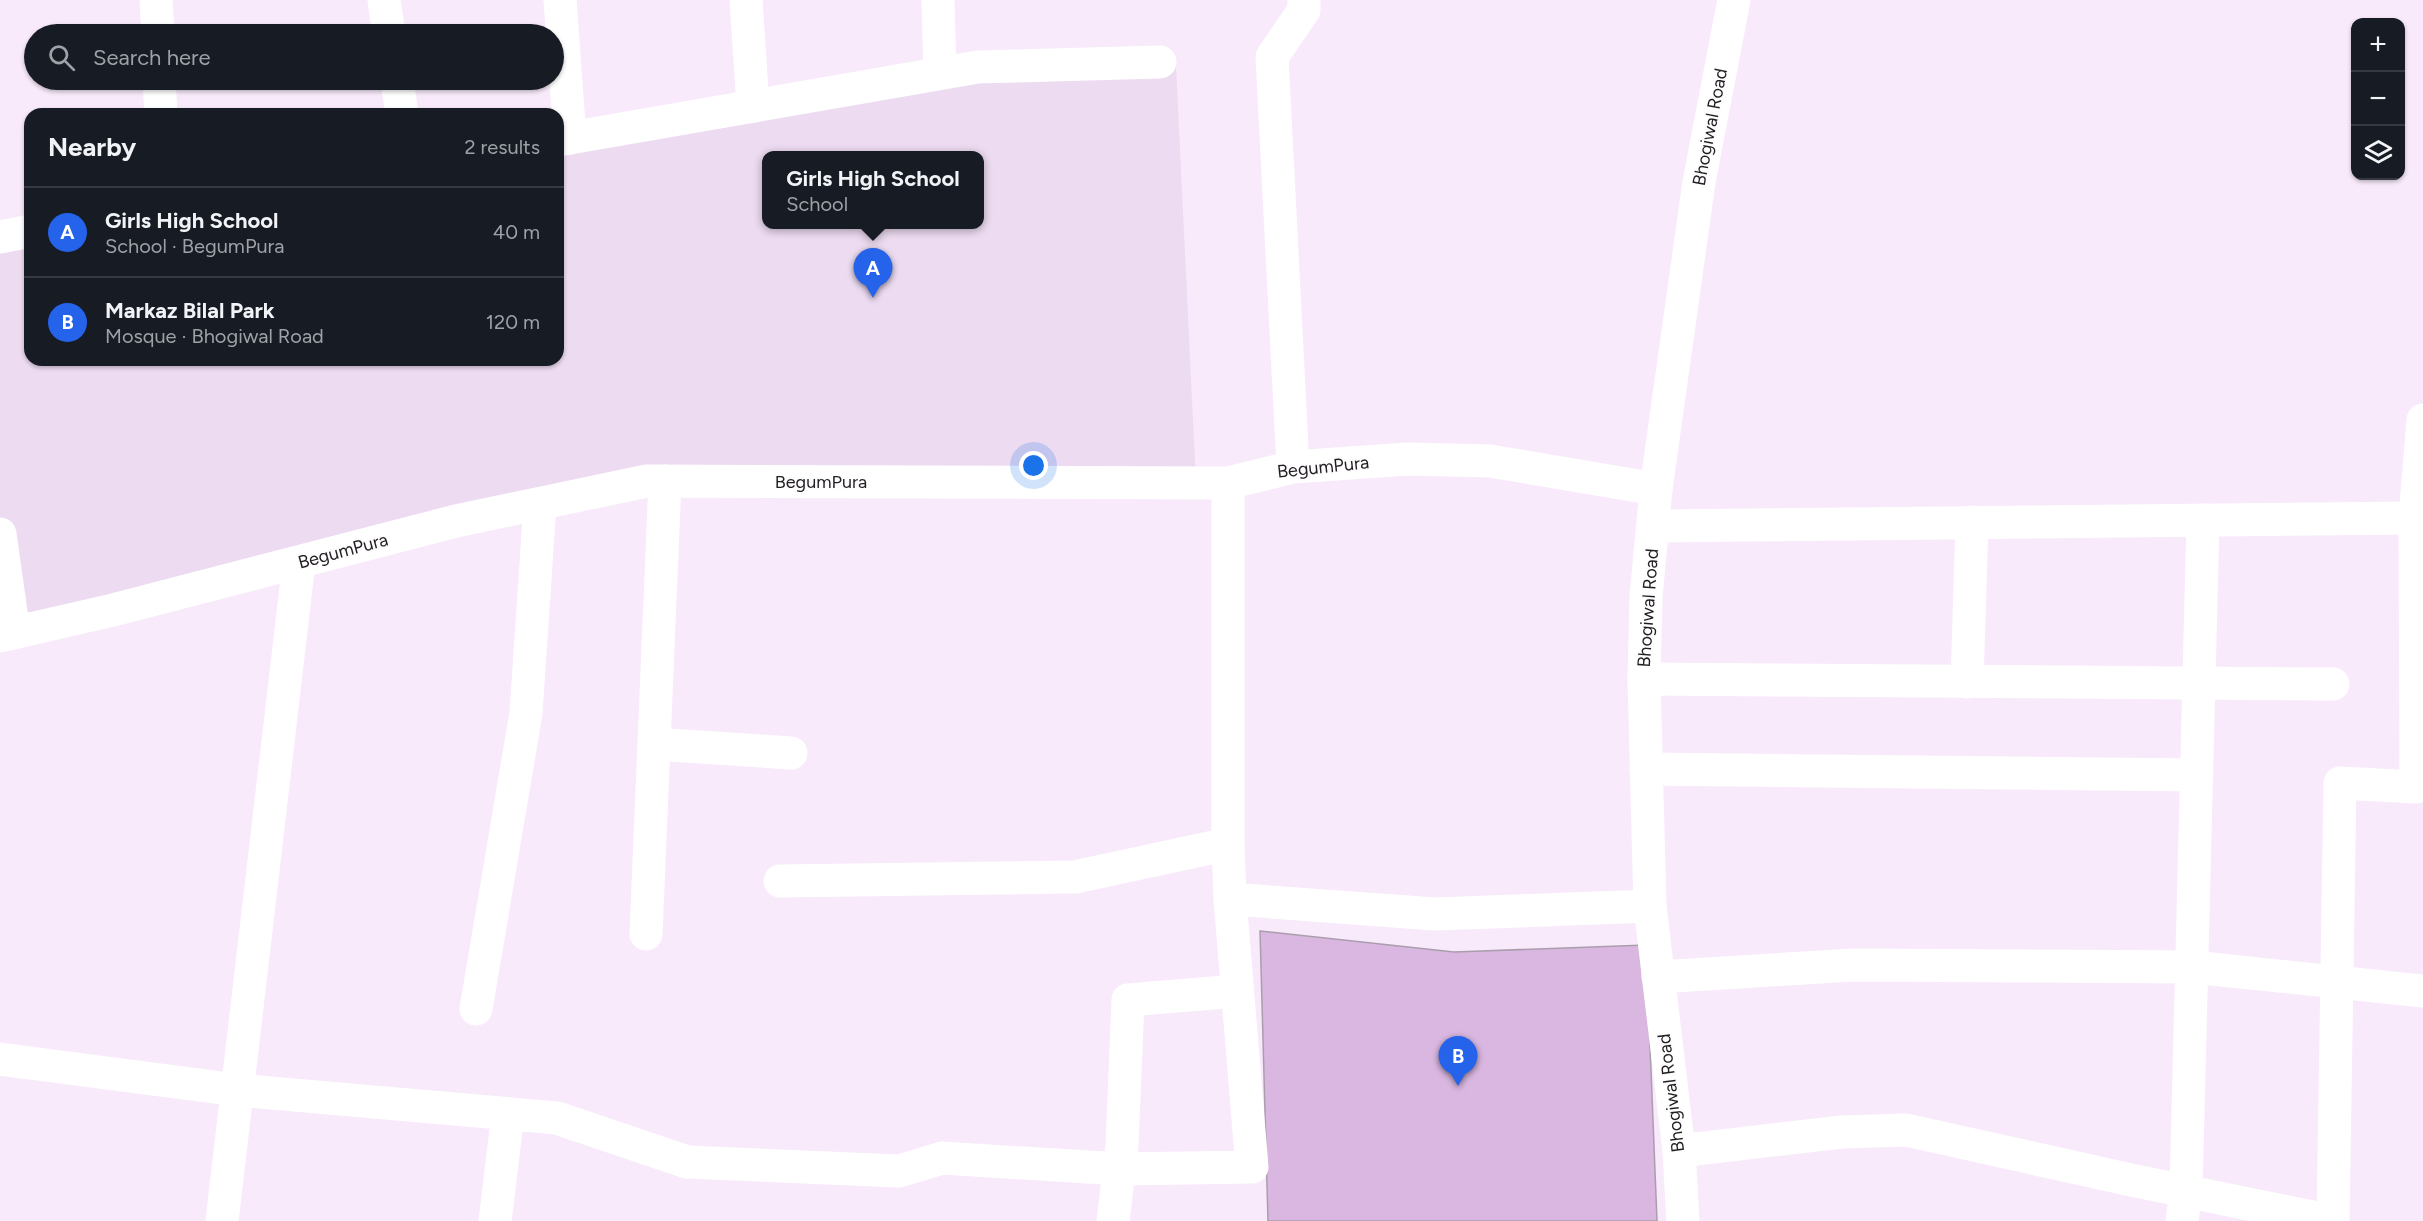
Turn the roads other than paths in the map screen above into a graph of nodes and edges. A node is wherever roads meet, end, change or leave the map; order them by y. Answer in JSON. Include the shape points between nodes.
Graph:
{"nodes":[{"id":1,"x":156,"y":0,"type":"edge"},
{"id":2,"x":384,"y":0,"type":"edge"},
{"id":3,"x":560,"y":0,"type":"edge"},
{"id":4,"x":746,"y":0,"type":"edge"},
{"id":5,"x":938,"y":0,"type":"edge"},
{"id":6,"x":1304,"y":0,"type":"edge"},
{"id":7,"x":1734,"y":0,"type":"edge"},
{"id":8,"x":157,"y":24,"type":"edge"},
{"id":9,"x":388,"y":24,"type":"edge"},
{"id":10,"x":561,"y":24,"type":"edge"},
{"id":11,"x":1160,"y":62,"type":"dead end"},
{"id":12,"x":940,"y":73,"type":"junction"},
{"id":13,"x":159,"y":90,"type":"edge"},
{"id":14,"x":398,"y":90,"type":"edge"},
{"id":15,"x":563,"y":90,"type":"edge"},
{"id":16,"x":753,"y":106,"type":"junction"},
{"id":17,"x":160,"y":108,"type":"edge"},
{"id":18,"x":401,"y":108,"type":"edge"},
{"id":19,"x":563,"y":108,"type":"edge"},
{"id":20,"x":564,"y":139,"type":"edge"},
{"id":21,"x":24,"y":232,"type":"edge"},
{"id":22,"x":0,"y":237,"type":"edge"},
{"id":23,"x":2423,"y":420,"type":"edge"},
{"id":24,"x":1293,"y":467,"type":"junction"},
{"id":25,"x":665,"y":481,"type":"junction"},
{"id":26,"x":1228,"y":483,"type":"junction"},
{"id":27,"x":1656,"y":489,"type":"junction"},
{"id":28,"x":540,"y":504,"type":"junction"},
{"id":29,"x":2415,"y":518,"type":"junction"},
{"id":30,"x":2203,"y":520,"type":"junction"},
{"id":31,"x":1972,"y":522,"type":"junction"},
{"id":32,"x":1654,"y":526,"type":"junction"},
{"id":33,"x":0,"y":534,"type":"edge"},
{"id":34,"x":299,"y":562,"type":"junction"},
{"id":35,"x":7,"y":635,"type":"edge"},
{"id":36,"x":1644,"y":679,"type":"junction"},
{"id":37,"x":1967,"y":681,"type":"junction"},
{"id":38,"x":2199,"y":682,"type":"junction"},
{"id":39,"x":2333,"y":684,"type":"dead end"},
{"id":40,"x":654,"y":744,"type":"junction"},
{"id":41,"x":791,"y":753,"type":"dead end"},
{"id":42,"x":1646,"y":769,"type":"junction"},
{"id":43,"x":2197,"y":776,"type":"junction"},
{"id":44,"x":2419,"y":787,"type":"edge"},
{"id":45,"x":1228,"y":844,"type":"junction"},
{"id":46,"x":780,"y":881,"type":"dead end"},
{"id":47,"x":1230,"y":899,"type":"junction"},
{"id":48,"x":1650,"y":906,"type":"junction"},
{"id":49,"x":646,"y":934,"type":"dead end"},
{"id":50,"x":2192,"y":967,"type":"junction"},
{"id":51,"x":1658,"y":977,"type":"junction"},
{"id":52,"x":2337,"y":982,"type":"junction"},
{"id":53,"x":1237,"y":991,"type":"junction"},
{"id":54,"x":2423,"y":991,"type":"edge"},
{"id":55,"x":476,"y":1009,"type":"dead end"},
{"id":56,"x":0,"y":1059,"type":"edge"},
{"id":57,"x":237,"y":1090,"type":"junction"},
{"id":58,"x":508,"y":1114,"type":"junction"},
{"id":59,"x":1679,"y":1151,"type":"junction"},
{"id":60,"x":1120,"y":1169,"type":"junction"},
{"id":61,"x":2184,"y":1206,"type":"edge"},
{"id":62,"x":222,"y":1221,"type":"edge"},
{"id":63,"x":495,"y":1221,"type":"edge"},
{"id":64,"x":1113,"y":1221,"type":"edge"},
{"id":65,"x":1683,"y":1221,"type":"edge"},
{"id":66,"x":2332,"y":1221,"type":"edge"}],
"edges":[{"from":1,"to":8,"type":"street"},
{"from":2,"to":9,"type":"street"},
{"from":3,"to":10,"type":"street"},
{"from":4,"to":16,"type":"street"},
{"from":5,"to":12,"type":"street"},
{"from":6,"to":24,"type":"street","via":[[1304,10],[1272,57]]},
{"from":7,"to":27,"type":"street","name":"Bhogiwal Road","via":[[1699,182]]},
{"from":11,"to":12,"type":"street","via":[[978,66]]},
{"from":12,"to":16,"type":"street"},
{"from":13,"to":17,"type":"street"},
{"from":14,"to":18,"type":"street"},
{"from":15,"to":19,"type":"street"},
{"from":16,"to":20,"type":"street"},
{"from":21,"to":22,"type":"street"},
{"from":23,"to":29,"type":"street"},
{"from":24,"to":26,"type":"street","name":"BegumPura"},
{"from":24,"to":27,"type":"street","name":"BegumPura","via":[[1408,459],[1490,461]]},
{"from":25,"to":26,"type":"street","name":"BegumPura"},
{"from":25,"to":28,"type":"street","name":"BegumPura","via":[[647,481]]},
{"from":25,"to":40,"type":"street"},
{"from":26,"to":45,"type":"street"},
{"from":27,"to":32,"type":"street","name":"Bhogiwal Road"},
{"from":28,"to":34,"type":"street","name":"BegumPura","via":[[456,521]]},
{"from":28,"to":55,"type":"street","via":[[526,713]]},
{"from":29,"to":30,"type":"street"},
{"from":29,"to":44,"type":"street"},
{"from":30,"to":31,"type":"street"},
{"from":30,"to":38,"type":"street"},
{"from":31,"to":32,"type":"street"},
{"from":31,"to":37,"type":"street"},
{"from":32,"to":36,"type":"street","name":"Bhogiwal Road","via":[[1646,597]]},
{"from":33,"to":35,"type":"street"},
{"from":34,"to":35,"type":"street","name":"BegumPura"},
{"from":34,"to":57,"type":"street"},
{"from":36,"to":37,"type":"street"},
{"from":36,"to":42,"type":"street","name":"Bhogiwal Road"},
{"from":37,"to":38,"type":"street"},
{"from":38,"to":39,"type":"street"},
{"from":38,"to":43,"type":"street"},
{"from":40,"to":41,"type":"street"},
{"from":40,"to":49,"type":"street"},
{"from":42,"to":43,"type":"street"},
{"from":42,"to":48,"type":"street","name":"Bhogiwal Road"},
{"from":43,"to":50,"type":"street"},
{"from":44,"to":52,"type":"street","via":[[2340,783]]},
{"from":45,"to":46,"type":"street","via":[[1076,878]]},
{"from":45,"to":47,"type":"street"},
{"from":47,"to":48,"type":"street","via":[[1436,914]]},
{"from":47,"to":53,"type":"street"},
{"from":48,"to":51,"type":"street","name":"Bhogiwal Road"},
{"from":50,"to":51,"type":"street","via":[[1853,965]]},
{"from":50,"to":52,"type":"street"},
{"from":50,"to":61,"type":"street"},
{"from":51,"to":59,"type":"street","name":"Bhogiwal Road"},
{"from":52,"to":54,"type":"street"},
{"from":52,"to":66,"type":"street"},
{"from":53,"to":60,"type":"street","via":[[1128,1000]]},
{"from":53,"to":60,"type":"street","via":[[1252,1167]]},
{"from":56,"to":57,"type":"street"},
{"from":57,"to":58,"type":"street"},
{"from":57,"to":62,"type":"street"},
{"from":58,"to":60,"type":"street","via":[[557,1118],[687,1162],[898,1172],[942,1158]]},
{"from":58,"to":63,"type":"street"},
{"from":59,"to":61,"type":"street","via":[[1842,1132],[1906,1130]]},
{"from":59,"to":65,"type":"street","name":"Bhogiwal Road"},
{"from":60,"to":64,"type":"street"},
{"from":61,"to":66,"type":"street"}]}
